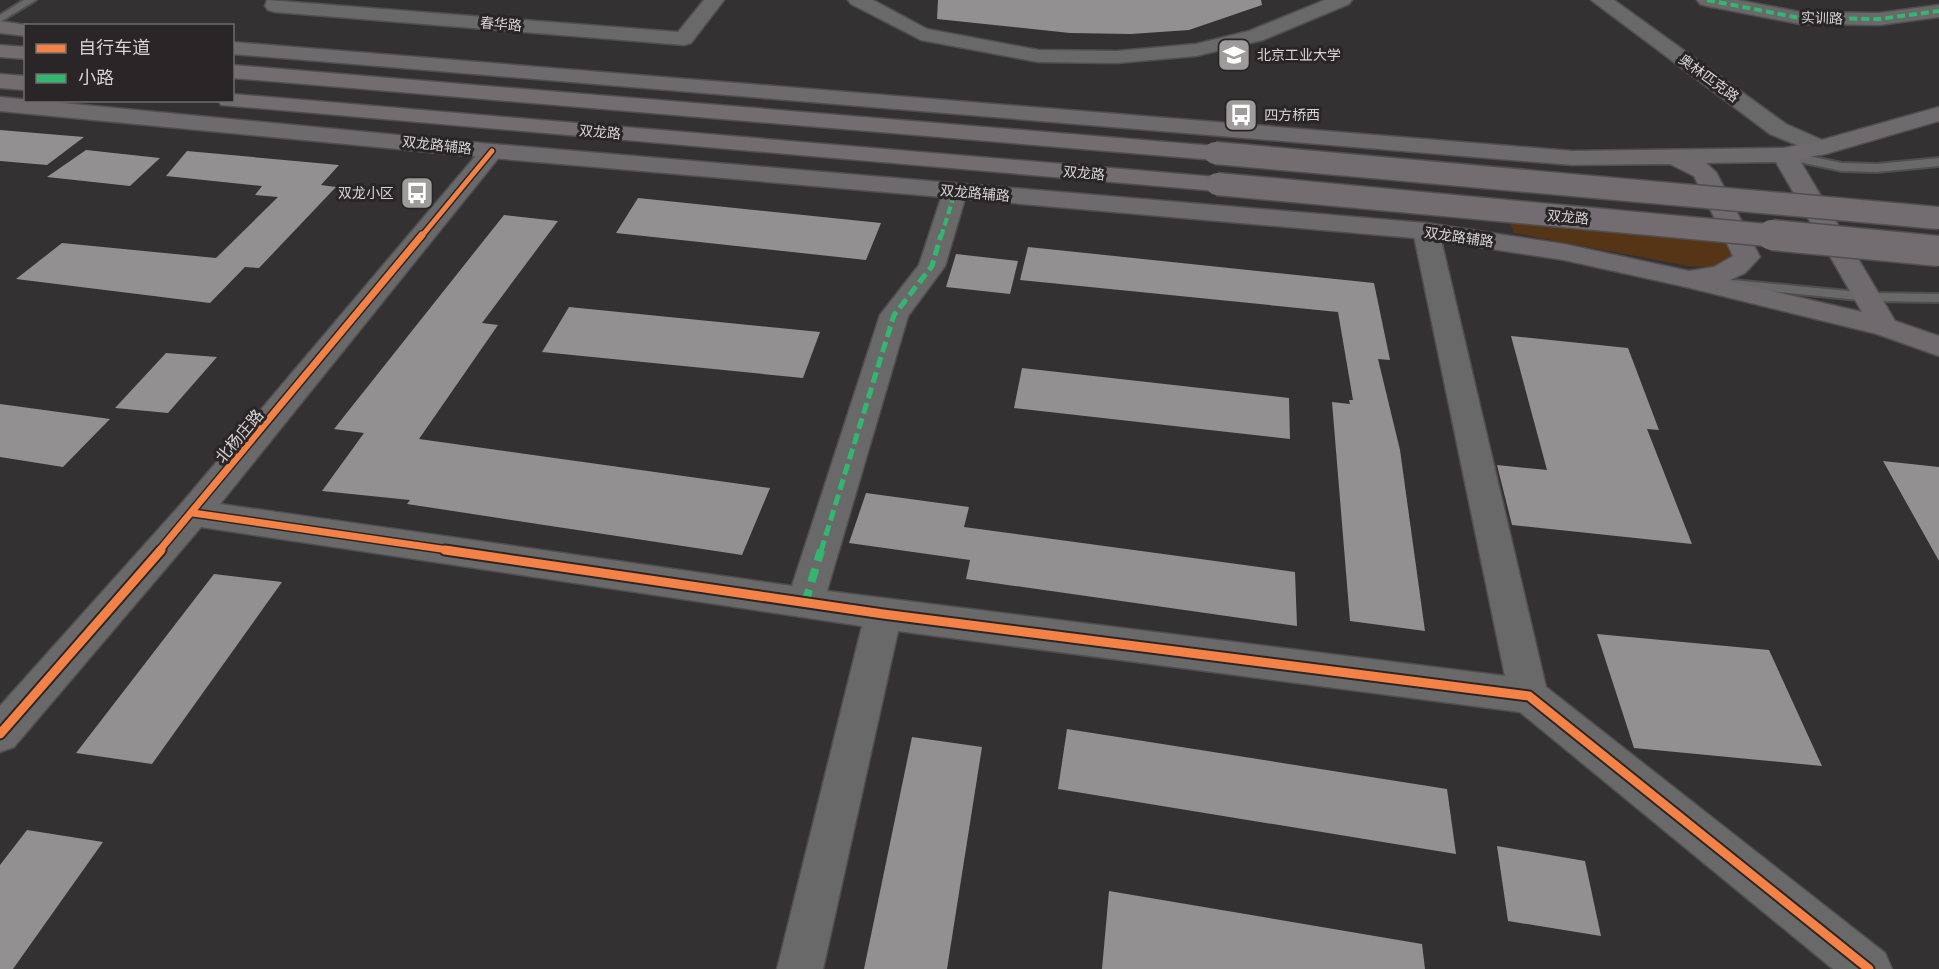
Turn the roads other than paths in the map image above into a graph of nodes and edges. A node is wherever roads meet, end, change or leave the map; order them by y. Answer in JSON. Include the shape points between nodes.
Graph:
{"nodes":[{"id":1,"x":31,"y":0,"type":"edge"},
{"id":2,"x":278,"y":0,"type":"edge"},
{"id":3,"x":714,"y":0,"type":"edge"},
{"id":4,"x":858,"y":0,"type":"edge"},
{"id":5,"x":1342,"y":0,"type":"edge"},
{"id":6,"x":1601,"y":0,"type":"edge"},
{"id":7,"x":1707,"y":0,"type":"edge"},
{"id":8,"x":1939,"y":11,"type":"edge"},
{"id":9,"x":0,"y":19,"type":"edge"},
{"id":10,"x":0,"y":27,"type":"edge"},
{"id":11,"x":24,"y":30,"type":"edge"},
{"id":12,"x":234,"y":48,"type":"edge"},
{"id":13,"x":0,"y":51,"type":"edge"},
{"id":14,"x":272,"y":51,"type":"junction"},
{"id":15,"x":24,"y":53,"type":"edge"},
{"id":16,"x":234,"y":71,"type":"edge"},
{"id":17,"x":0,"y":81,"type":"edge"},
{"id":18,"x":358,"y":82,"type":"junction"},
{"id":19,"x":24,"y":83,"type":"edge"},
{"id":20,"x":234,"y":100,"type":"edge"},
{"id":21,"x":0,"y":104,"type":"edge"},
{"id":22,"x":1939,"y":114,"type":"edge"},
{"id":23,"x":1821,"y":148,"type":"junction"},
{"id":24,"x":492,"y":151,"type":"junction"},
{"id":25,"x":1784,"y":155,"type":"junction"},
{"id":26,"x":1677,"y":158,"type":"junction"},
{"id":27,"x":1939,"y":162,"type":"edge"},
{"id":28,"x":955,"y":192,"type":"junction"},
{"id":29,"x":1939,"y":218,"type":"edge"},
{"id":30,"x":1426,"y":231,"type":"junction"},
{"id":31,"x":1939,"y":251,"type":"edge"},
{"id":32,"x":1686,"y":279,"type":"junction"},
{"id":33,"x":1869,"y":297,"type":"junction"},
{"id":34,"x":1939,"y":298,"type":"edge"},
{"id":35,"x":1885,"y":327,"type":"junction"},
{"id":36,"x":1939,"y":346,"type":"edge"},
{"id":37,"x":193,"y":513,"type":"junction"},
{"id":38,"x":805,"y":603,"type":"junction"},
{"id":39,"x":883,"y":614,"type":"junction"},
{"id":40,"x":1528,"y":696,"type":"junction"},
{"id":41,"x":0,"y":734,"type":"edge"},
{"id":42,"x":800,"y":969,"type":"edge"},
{"id":43,"x":1869,"y":969,"type":"edge"}],
"edges":[{"from":1,"to":9,"type":"lane"},
{"from":2,"to":3,"type":"street","name":"春华路","via":[[275,6],[684,39]]},
{"from":4,"to":5,"type":"street","via":[[921,34],[1038,56],[1117,57],[1196,50],[1256,36]]},
{"from":6,"to":23,"type":"street","name":"奥林匹克路","via":[[1778,129]]},
{"from":7,"to":8,"type":"street","name":"实训路","via":[[1800,18],[1879,19]]},
{"from":10,"to":11,"type":"main road"},
{"from":12,"to":14,"type":"main road"},
{"from":13,"to":15,"type":"main road"},
{"from":14,"to":18,"type":"main road"},
{"from":14,"to":26,"type":"main road","via":[[1427,148],[1572,158]]},
{"from":16,"to":18,"type":"main road","name":"双龙路"},
{"from":17,"to":19,"type":"main road"},
{"from":18,"to":29,"type":"main road","name":"双龙路","bridge":true},
{"from":20,"to":31,"type":"main road","name":"双龙路","bridge":true,"via":[[1217,184]]},
{"from":21,"to":24,"type":"main road","name":"双龙路辅路"},
{"from":22,"to":23,"type":"main road"},
{"from":23,"to":25,"type":"main road"},
{"from":24,"to":28,"type":"main road","name":"双龙路辅路"},
{"from":24,"to":37,"type":"street","name":"北杨庄路"},
{"from":25,"to":26,"type":"main road"},
{"from":25,"to":27,"type":"lane","via":[[1842,167]]},
{"from":25,"to":33,"type":"main road"},
{"from":26,"to":32,"type":"main road","via":[[1704,172],[1747,257],[1727,273]]},
{"from":28,"to":30,"type":"main road","name":"双龙路辅路"},
{"from":28,"to":38,"type":"street","via":[[932,266],[894,315]]},
{"from":30,"to":32,"type":"main road","name":"双龙路辅路","via":[[1564,252]]},
{"from":30,"to":40,"type":"street"},
{"from":32,"to":33,"type":"lane"},
{"from":32,"to":35,"type":"main road","name":"双龙路辅路"},
{"from":33,"to":34,"type":"lane"},
{"from":33,"to":35,"type":"main road"},
{"from":35,"to":36,"type":"main road","name":"双龙路辅路"},
{"from":37,"to":38,"type":"street"},
{"from":37,"to":41,"type":"street","name":"北杨庄路"},
{"from":38,"to":39,"type":"street"},
{"from":39,"to":40,"type":"street"},
{"from":39,"to":42,"type":"street"},
{"from":40,"to":43,"type":"street"}]}
